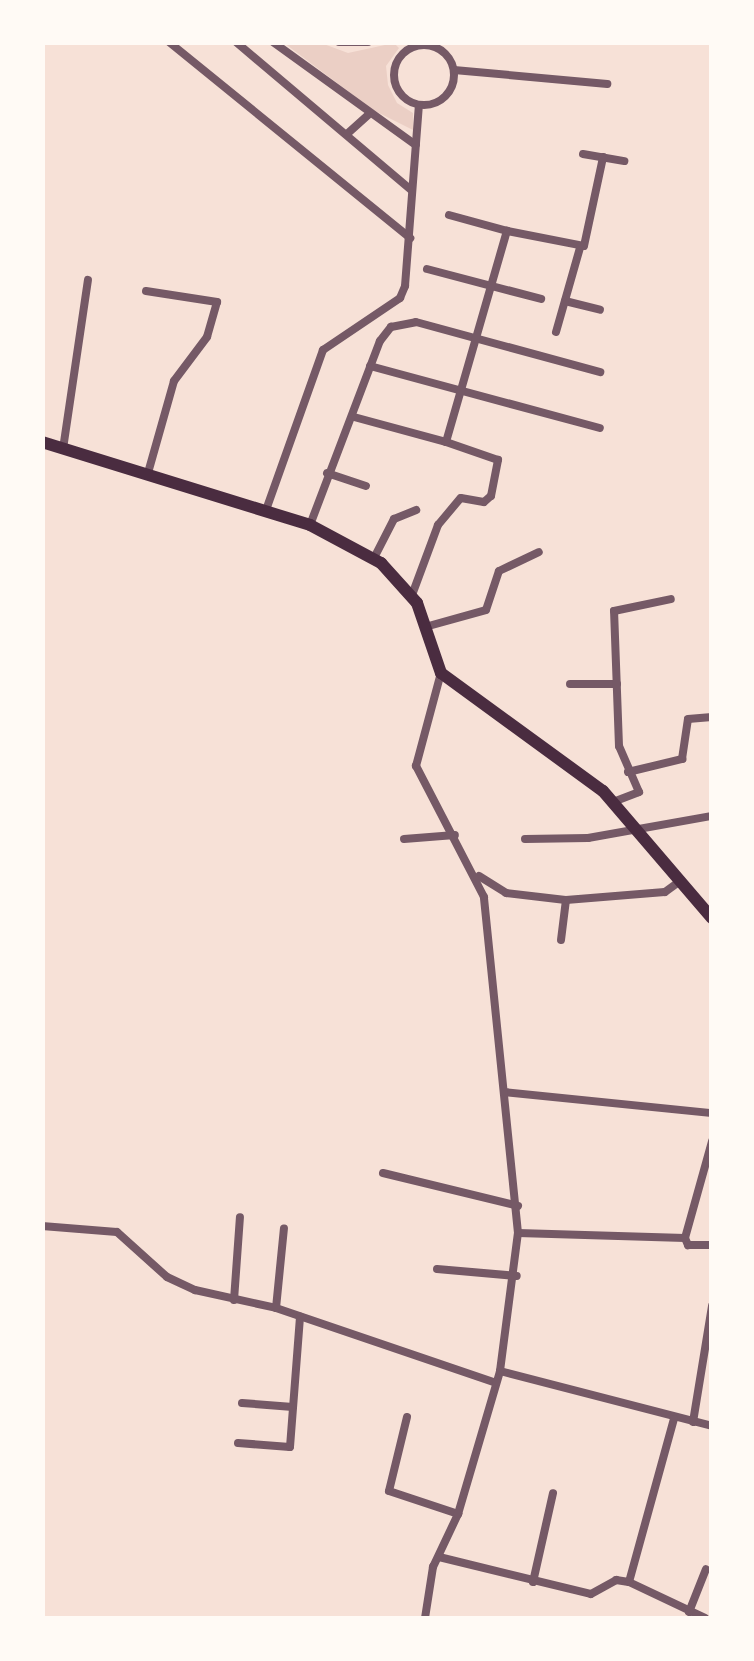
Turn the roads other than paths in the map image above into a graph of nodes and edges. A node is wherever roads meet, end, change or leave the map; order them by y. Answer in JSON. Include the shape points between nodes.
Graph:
{"nodes":[{"id":1,"x":169,"y":42,"type":"edge"},
{"id":2,"x":236,"y":42,"type":"edge"},
{"id":3,"x":273,"y":42,"type":"edge"},
{"id":4,"x":339,"y":42,"type":"edge"},
{"id":5,"x":368,"y":42,"type":"edge"},
{"id":6,"x":420,"y":44,"type":"edge"},
{"id":7,"x":405,"y":46,"type":"edge"},
{"id":8,"x":442,"y":47,"type":"edge"},
{"id":9,"x":454,"y":70,"type":"junction"},
{"id":10,"x":607,"y":84,"type":"dead end"},
{"id":11,"x":419,"y":106,"type":"junction"},
{"id":12,"x":368,"y":115,"type":"junction"},
{"id":13,"x":347,"y":134,"type":"junction"},
{"id":14,"x":416,"y":145,"type":"junction"},
{"id":15,"x":583,"y":154,"type":"dead end"},
{"id":16,"x":602,"y":157,"type":"junction"},
{"id":17,"x":624,"y":161,"type":"dead end"},
{"id":18,"x":411,"y":190,"type":"junction"},
{"id":19,"x":450,"y":214,"type":"dead end"},
{"id":20,"x":507,"y":231,"type":"junction"},
{"id":21,"x":410,"y":238,"type":"junction"},
{"id":22,"x":580,"y":248,"type":"junction"},
{"id":23,"x":427,"y":269,"type":"dead end"},
{"id":24,"x":88,"y":280,"type":"dead end"},
{"id":25,"x":491,"y":286,"type":"junction"},
{"id":26,"x":146,"y":291,"type":"dead end"},
{"id":27,"x":542,"y":299,"type":"dead end"},
{"id":28,"x":565,"y":301,"type":"junction"},
{"id":29,"x":600,"y":310,"type":"dead end"},
{"id":30,"x":556,"y":332,"type":"dead end"},
{"id":31,"x":475,"y":338,"type":"junction"},
{"id":32,"x":370,"y":366,"type":"junction"},
{"id":33,"x":600,"y":372,"type":"dead end"},
{"id":34,"x":460,"y":390,"type":"junction"},
{"id":35,"x":354,"y":417,"type":"junction"},
{"id":36,"x":600,"y":428,"type":"dead end"},
{"id":37,"x":42,"y":442,"type":"edge"},
{"id":38,"x":446,"y":442,"type":"junction"},
{"id":39,"x":63,"y":449,"type":"junction"},
{"id":40,"x":148,"y":474,"type":"junction"},
{"id":41,"x":327,"y":474,"type":"junction"},
{"id":42,"x":366,"y":486,"type":"dead end"},
{"id":43,"x":266,"y":510,"type":"junction"},
{"id":44,"x":416,"y":510,"type":"dead end"},
{"id":45,"x":310,"y":526,"type":"junction"},
{"id":46,"x":539,"y":552,"type":"dead end"},
{"id":47,"x":374,"y":558,"type":"junction"},
{"id":48,"x":412,"y":595,"type":"junction"},
{"id":49,"x":672,"y":599,"type":"dead end"},
{"id":50,"x":424,"y":627,"type":"junction"},
{"id":51,"x":441,"y":674,"type":"junction"},
{"id":52,"x":570,"y":684,"type":"dead end"},
{"id":53,"x":617,"y":684,"type":"junction"},
{"id":54,"x":712,"y":718,"type":"edge"},
{"id":55,"x":628,"y":772,"type":"junction"},
{"id":56,"x":613,"y":802,"type":"junction"},
{"id":57,"x":712,"y":816,"type":"edge"},
{"id":58,"x":639,"y":829,"type":"junction"},
{"id":59,"x":456,"y":835,"type":"junction"},
{"id":60,"x":404,"y":839,"type":"dead end"},
{"id":61,"x":525,"y":839,"type":"dead end"},
{"id":62,"x":478,"y":875,"type":"junction"},
{"id":63,"x":680,"y":882,"type":"junction"},
{"id":64,"x":566,"y":900,"type":"junction"},
{"id":65,"x":710,"y":913,"type":"edge"},
{"id":66,"x":560,"y":940,"type":"dead end"},
{"id":67,"x":504,"y":1092,"type":"junction"},
{"id":68,"x":712,"y":1113,"type":"edge"},
{"id":69,"x":712,"y":1141,"type":"edge"},
{"id":70,"x":383,"y":1174,"type":"dead end"},
{"id":71,"x":518,"y":1206,"type":"junction"},
{"id":72,"x":240,"y":1217,"type":"dead end"},
{"id":73,"x":42,"y":1226,"type":"edge"},
{"id":74,"x":284,"y":1228,"type":"dead end"},
{"id":75,"x":518,"y":1233,"type":"junction"},
{"id":76,"x":685,"y":1238,"type":"junction"},
{"id":77,"x":712,"y":1245,"type":"edge"},
{"id":78,"x":437,"y":1269,"type":"dead end"},
{"id":79,"x":517,"y":1276,"type":"junction"},
{"id":80,"x":234,"y":1300,"type":"junction"},
{"id":81,"x":712,"y":1306,"type":"edge"},
{"id":82,"x":276,"y":1308,"type":"junction"},
{"id":83,"x":300,"y":1316,"type":"junction"},
{"id":84,"x":500,"y":1372,"type":"junction"},
{"id":85,"x":496,"y":1383,"type":"junction"},
{"id":86,"x":242,"y":1403,"type":"dead end"},
{"id":87,"x":293,"y":1407,"type":"junction"},
{"id":88,"x":406,"y":1416,"type":"dead end"},
{"id":89,"x":674,"y":1419,"type":"junction"},
{"id":90,"x":692,"y":1422,"type":"junction"},
{"id":91,"x":712,"y":1426,"type":"edge"},
{"id":92,"x":238,"y":1443,"type":"dead end"},
{"id":93,"x":554,"y":1493,"type":"dead end"},
{"id":94,"x":458,"y":1514,"type":"junction"},
{"id":95,"x":439,"y":1557,"type":"junction"},
{"id":96,"x":706,"y":1569,"type":"dead end"},
{"id":97,"x":533,"y":1582,"type":"junction"},
{"id":98,"x":629,"y":1582,"type":"junction"},
{"id":99,"x":688,"y":1612,"type":"junction"},
{"id":100,"x":425,"y":1618,"type":"edge"},
{"id":101,"x":704,"y":1618,"type":"edge"}],
"edges":[{"from":1,"to":21,"type":"street"},
{"from":2,"to":13,"type":"street"},
{"from":3,"to":12,"type":"street"},
{"from":4,"to":5,"type":"street"},
{"from":6,"to":7,"type":"street"},
{"from":6,"to":8,"type":"street"},
{"from":7,"to":11,"type":"street","via":[[394,82]]},
{"from":8,"to":9,"type":"street"},
{"from":9,"to":10,"type":"street"},
{"from":9,"to":11,"type":"street","via":[[450,92]]},
{"from":11,"to":14,"type":"street"},
{"from":12,"to":13,"type":"street"},
{"from":12,"to":14,"type":"street"},
{"from":13,"to":18,"type":"street"},
{"from":14,"to":18,"type":"street"},
{"from":15,"to":16,"type":"street"},
{"from":16,"to":17,"type":"street"},
{"from":16,"to":22,"type":"street","via":[[589,236]]},
{"from":18,"to":21,"type":"street"},
{"from":19,"to":20,"type":"street"},
{"from":20,"to":22,"type":"street"},
{"from":20,"to":25,"type":"street"},
{"from":21,"to":43,"type":"street","via":[[411,264],[400,298],[319,358]]},
{"from":22,"to":28,"type":"street"},
{"from":23,"to":25,"type":"street"},
{"from":24,"to":39,"type":"street"},
{"from":25,"to":27,"type":"street"},
{"from":25,"to":31,"type":"street"},
{"from":26,"to":40,"type":"street","via":[[217,302],[207,336],[174,381]]},
{"from":28,"to":29,"type":"street"},
{"from":28,"to":30,"type":"street"},
{"from":31,"to":32,"type":"street","via":[[403,322],[384,335]]},
{"from":31,"to":33,"type":"street"},
{"from":31,"to":34,"type":"street"},
{"from":32,"to":34,"type":"street"},
{"from":32,"to":35,"type":"street"},
{"from":34,"to":36,"type":"street"},
{"from":34,"to":38,"type":"street"},
{"from":35,"to":38,"type":"street"},
{"from":35,"to":41,"type":"street"},
{"from":37,"to":39,"type":"main road"},
{"from":38,"to":48,"type":"street","via":[[498,460],[491,496],[484,502],[461,498],[438,525]]},
{"from":39,"to":40,"type":"main road"},
{"from":40,"to":43,"type":"main road"},
{"from":41,"to":42,"type":"street"},
{"from":41,"to":45,"type":"street"},
{"from":43,"to":45,"type":"main road"},
{"from":44,"to":47,"type":"street","via":[[394,520]]},
{"from":45,"to":47,"type":"main road"},
{"from":46,"to":50,"type":"street","via":[[499,571],[486,610]]},
{"from":47,"to":48,"type":"main road"},
{"from":48,"to":50,"type":"main road"},
{"from":49,"to":53,"type":"street","via":[[614,611]]},
{"from":50,"to":51,"type":"main road"},
{"from":51,"to":56,"type":"main road"},
{"from":51,"to":59,"type":"street","via":[[416,766]]},
{"from":52,"to":53,"type":"street"},
{"from":53,"to":55,"type":"street","via":[[619,746]]},
{"from":54,"to":55,"type":"street","via":[[688,719],[682,759]]},
{"from":55,"to":56,"type":"street","via":[[638,794]]},
{"from":56,"to":58,"type":"main road"},
{"from":57,"to":58,"type":"street"},
{"from":58,"to":61,"type":"street"},
{"from":58,"to":63,"type":"main road"},
{"from":59,"to":60,"type":"street"},
{"from":59,"to":62,"type":"street"},
{"from":62,"to":64,"type":"street","via":[[506,893]]},
{"from":62,"to":67,"type":"street"},
{"from":63,"to":64,"type":"street","via":[[665,892]]},
{"from":63,"to":65,"type":"main road"},
{"from":64,"to":66,"type":"street"},
{"from":67,"to":68,"type":"street"},
{"from":67,"to":71,"type":"street"},
{"from":69,"to":76,"type":"street"},
{"from":70,"to":71,"type":"street"},
{"from":71,"to":75,"type":"street"},
{"from":72,"to":80,"type":"street"},
{"from":73,"to":80,"type":"street","via":[[117,1232],[167,1276]]},
{"from":74,"to":82,"type":"street"},
{"from":75,"to":76,"type":"street"},
{"from":75,"to":79,"type":"street"},
{"from":76,"to":77,"type":"street","via":[[688,1245]]},
{"from":78,"to":79,"type":"street"},
{"from":79,"to":84,"type":"street"},
{"from":80,"to":82,"type":"street"},
{"from":81,"to":90,"type":"street"},
{"from":82,"to":83,"type":"street"},
{"from":83,"to":85,"type":"street"},
{"from":83,"to":87,"type":"street"},
{"from":84,"to":85,"type":"street"},
{"from":84,"to":89,"type":"street"},
{"from":85,"to":94,"type":"street"},
{"from":86,"to":87,"type":"street"},
{"from":87,"to":92,"type":"street","via":[[290,1447]]},
{"from":88,"to":94,"type":"street","via":[[389,1491]]},
{"from":89,"to":90,"type":"street"},
{"from":89,"to":98,"type":"street"},
{"from":90,"to":91,"type":"street"},
{"from":93,"to":97,"type":"street"},
{"from":94,"to":95,"type":"street"},
{"from":95,"to":97,"type":"street"},
{"from":95,"to":100,"type":"street"},
{"from":96,"to":99,"type":"street"},
{"from":97,"to":98,"type":"street","via":[[591,1594],[616,1580]]},
{"from":98,"to":99,"type":"street"},
{"from":99,"to":101,"type":"street"}]}
